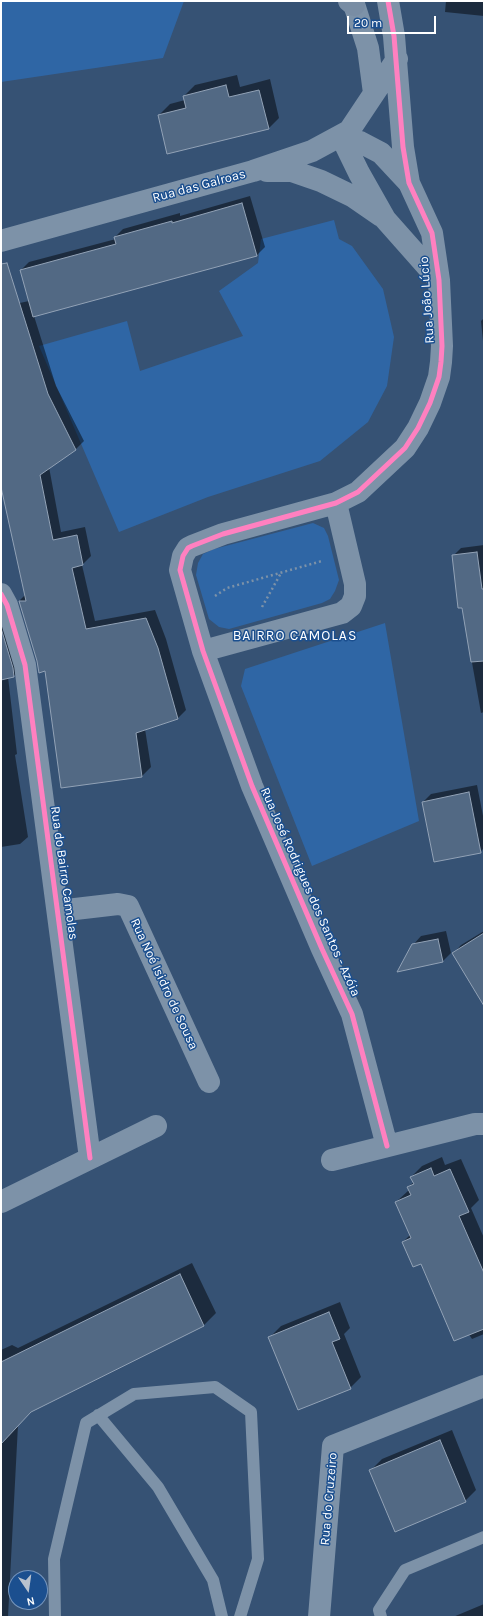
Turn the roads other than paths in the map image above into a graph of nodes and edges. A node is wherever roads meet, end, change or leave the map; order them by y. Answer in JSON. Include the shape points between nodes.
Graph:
{"nodes":[{"id":1,"x":388,"y":1,"type":"edge"},
{"id":2,"x":352,"y":2,"type":"edge"},
{"id":3,"x":397,"y":60,"type":"junction"},
{"id":4,"x":374,"y":93,"type":"junction"},
{"id":5,"x":341,"y":136,"type":"junction"},
{"id":6,"x":253,"y":172,"type":"junction"},
{"id":7,"x":409,"y":184,"type":"junction"},
{"id":8,"x":385,"y":219,"type":"junction"},
{"id":9,"x":1,"y":241,"type":"edge"},
{"id":10,"x":439,"y":280,"type":"junction"},
{"id":11,"x":336,"y":503,"type":"junction"},
{"id":12,"x":1,"y":594,"type":"edge"},
{"id":13,"x":203,"y":651,"type":"junction"},
{"id":14,"x":58,"y":911,"type":"junction"},
{"id":15,"x":209,"y":1082,"type":"dead end"},
{"id":16,"x":484,"y":1124,"type":"edge"},
{"id":17,"x":156,"y":1126,"type":"dead end"},
{"id":18,"x":387,"y":1146,"type":"junction"},
{"id":19,"x":90,"y":1158,"type":"junction"},
{"id":20,"x":332,"y":1160,"type":"dead end"},
{"id":21,"x":1,"y":1202,"type":"edge"},
{"id":22,"x":484,"y":1386,"type":"edge"},
{"id":23,"x":98,"y":1415,"type":"junction"},
{"id":24,"x":484,"y":1537,"type":"edge"},
{"id":25,"x":55,"y":1617,"type":"edge"},
{"id":26,"x":222,"y":1617,"type":"edge"},
{"id":27,"x":240,"y":1617,"type":"edge"},
{"id":28,"x":319,"y":1617,"type":"edge"},
{"id":29,"x":381,"y":1617,"type":"edge"}],
"edges":[{"from":1,"to":3,"type":"street"},
{"from":2,"to":4,"type":"street","via":[[368,48]]},
{"from":3,"to":4,"type":"street","name":"Rua das Galroas"},
{"from":3,"to":7,"type":"street","name":"Rua João Lúcio","via":[[403,147]]},
{"from":4,"to":5,"type":"street","name":"Rua das Galroas","via":[[355,124]]},
{"from":5,"to":6,"type":"street","name":"Rua das Galroas","via":[[312,151]]},
{"from":5,"to":7,"type":"street","name":"Rua João Lúcio","via":[[381,153]]},
{"from":5,"to":8,"type":"street","name":"Rua João Lúcio"},
{"from":6,"to":8,"type":"street","name":"Rua João Lúcio","via":[[292,171],[321,181],[352,196]]},
{"from":6,"to":9,"type":"street","name":"Rua das Galroas"},
{"from":7,"to":10,"type":"street","name":"Rua João Lúcio","via":[[432,233]]},
{"from":8,"to":10,"type":"street","name":"Rua João Lúcio"},
{"from":10,"to":11,"type":"street","name":"Rua João Lúcio","via":[[441,362],[430,403],[405,448],[358,492]]},
{"from":11,"to":13,"type":"street","via":[[355,584],[355,596],[351,606],[342,613]]},
{"from":11,"to":13,"type":"street","name":"Rua João Lúcio","via":[[224,534],[188,548],[181,560],[180,570]]},
{"from":12,"to":14,"type":"street","name":"Rua do Bairro Camolas","via":[[7,605],[25,665]]},
{"from":13,"to":18,"type":"street","name":"Rua José Rodrigues dos Santos - Azóia","via":[[252,786],[352,1014]]},
{"from":14,"to":15,"type":"street","name":"Rua Noé Isidro de Sousa","via":[[118,904],[128,906]]},
{"from":14,"to":19,"type":"street","name":"Rua do Bairro Camolas"},
{"from":16,"to":18,"type":"street"},
{"from":17,"to":19,"type":"street"},
{"from":18,"to":20,"type":"street"},
{"from":19,"to":21,"type":"street"},
{"from":22,"to":28,"type":"street","name":"Rua do Cruzeiro","via":[[333,1446]]},
{"from":23,"to":25,"type":"lane","via":[[86,1423],[54,1559]]},
{"from":23,"to":26,"type":"lane","via":[[158,1487],[213,1580]]},
{"from":23,"to":27,"type":"lane","via":[[134,1394],[215,1386],[251,1412],[258,1559]]},
{"from":24,"to":29,"type":"lane","via":[[405,1570],[379,1610]]}]}
